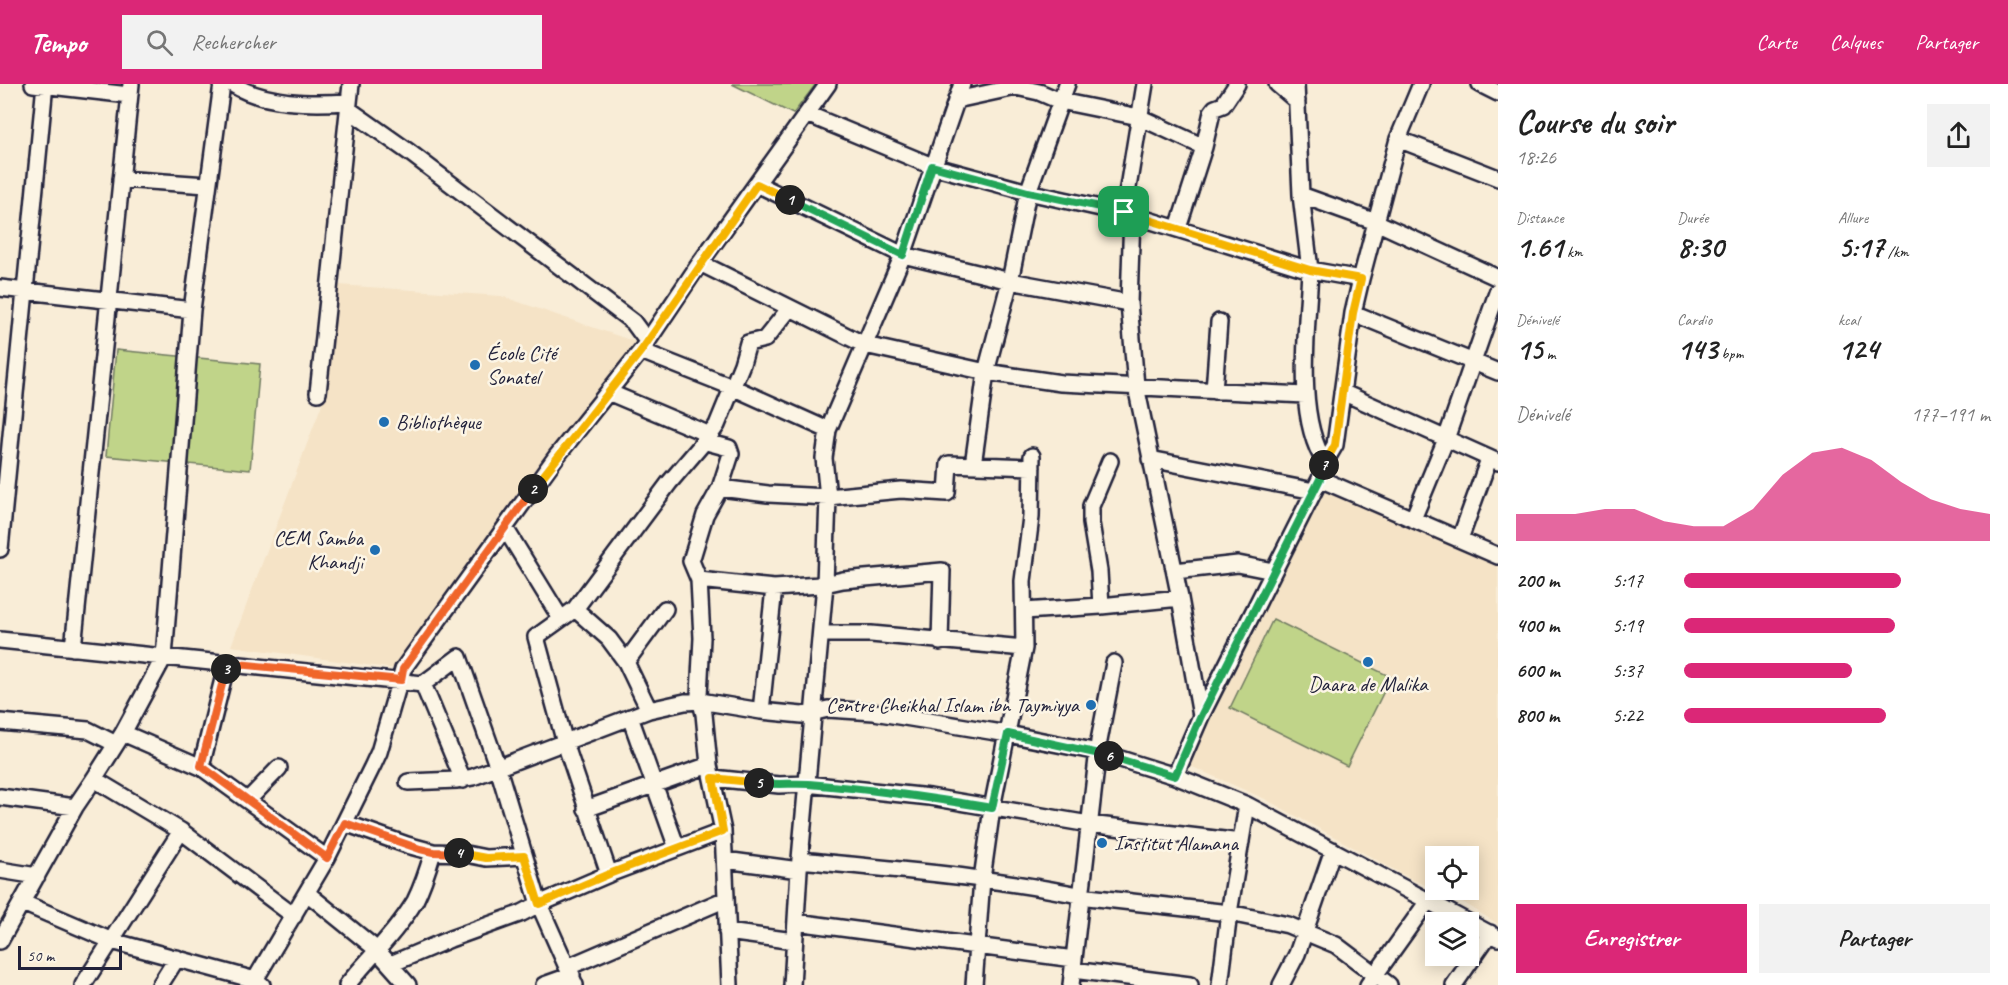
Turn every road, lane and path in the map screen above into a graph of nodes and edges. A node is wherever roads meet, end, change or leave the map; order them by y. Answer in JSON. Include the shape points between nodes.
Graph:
{"nodes":[{"id":1,"x":41,"y":84,"type":"edge"},
{"id":2,"x":222,"y":84,"type":"edge"},
{"id":3,"x":232,"y":84,"type":"edge"},
{"id":4,"x":351,"y":84,"type":"edge"},
{"id":5,"x":828,"y":84,"type":"edge"},
{"id":6,"x":962,"y":84,"type":"edge"},
{"id":7,"x":1067,"y":84,"type":"edge"},
{"id":8,"x":1144,"y":84,"type":"edge"},
{"id":9,"x":1237,"y":84,"type":"edge"},
{"id":10,"x":1277,"y":84,"type":"edge"},
{"id":11,"x":1296,"y":84,"type":"edge"},
{"id":12,"x":1421,"y":84,"type":"edge"},
{"id":13,"x":1480,"y":84,"type":"edge"},
{"id":14,"x":130,"y":89,"type":"edge"},
{"id":15,"x":1498,"y":93,"type":"edge"},
{"id":16,"x":956,"y":100,"type":"junction"},
{"id":17,"x":1060,"y":101,"type":"junction"},
{"id":18,"x":1297,"y":101,"type":"junction"},
{"id":19,"x":348,"y":106,"type":"junction"},
{"id":20,"x":807,"y":114,"type":"junction"},
{"id":21,"x":1139,"y":117,"type":"junction"},
{"id":22,"x":1398,"y":139,"type":"junction"},
{"id":23,"x":1204,"y":147,"type":"junction"},
{"id":24,"x":932,"y":166,"type":"junction"},
{"id":25,"x":1498,"y":178,"type":"edge"},
{"id":26,"x":121,"y":179,"type":"junction"},
{"id":27,"x":757,"y":184,"type":"junction"},
{"id":28,"x":207,"y":185,"type":"junction"},
{"id":29,"x":1028,"y":192,"type":"junction"},
{"id":30,"x":1301,"y":195,"type":"junction"},
{"id":31,"x":1128,"y":214,"type":"junction"},
{"id":32,"x":1376,"y":222,"type":"junction"},
{"id":33,"x":1178,"y":228,"type":"junction"},
{"id":34,"x":903,"y":255,"type":"junction"},
{"id":35,"x":700,"y":263,"type":"junction"},
{"id":36,"x":1310,"y":270,"type":"junction"},
{"id":37,"x":1498,"y":278,"type":"edge"},
{"id":38,"x":1361,"y":279,"type":"junction"},
{"id":39,"x":1010,"y":281,"type":"junction"},
{"id":40,"x":0,"y":288,"type":"edge"},
{"id":41,"x":1498,"y":290,"type":"edge"},
{"id":42,"x":24,"y":291,"type":"junction"},
{"id":43,"x":109,"y":300,"type":"junction"},
{"id":44,"x":1130,"y":303,"type":"junction"},
{"id":45,"x":790,"y":308,"type":"junction"},
{"id":46,"x":192,"y":310,"type":"junction"},
{"id":47,"x":1353,"y":313,"type":"junction"},
{"id":48,"x":1219,"y":322,"type":"dead end"},
{"id":49,"x":865,"y":345,"type":"junction"},
{"id":50,"x":644,"y":346,"type":"junction"},
{"id":51,"x":1473,"y":361,"type":"junction"},
{"id":52,"x":986,"y":372,"type":"junction"},
{"id":53,"x":1498,"y":372,"type":"edge"},
{"id":54,"x":732,"y":387,"type":"junction"},
{"id":55,"x":1136,"y":387,"type":"junction"},
{"id":56,"x":1214,"y":391,"type":"junction"},
{"id":57,"x":608,"y":392,"type":"junction"},
{"id":58,"x":1342,"y":392,"type":"junction"},
{"id":59,"x":318,"y":393,"type":"dead end"},
{"id":60,"x":1305,"y":395,"type":"junction"},
{"id":61,"x":828,"y":430,"type":"junction"},
{"id":62,"x":707,"y":438,"type":"junction"},
{"id":63,"x":1446,"y":439,"type":"junction"},
{"id":64,"x":1150,"y":459,"type":"junction"},
{"id":65,"x":1494,"y":460,"type":"edge"},
{"id":66,"x":1110,"y":461,"type":"dead end"},
{"id":67,"x":1325,"y":462,"type":"junction"},
{"id":68,"x":973,"y":465,"type":"junction"},
{"id":69,"x":1317,"y":485,"type":"junction"},
{"id":70,"x":720,"y":488,"type":"junction"},
{"id":71,"x":828,"y":497,"type":"junction"},
{"id":72,"x":1413,"y":519,"type":"junction"},
{"id":73,"x":505,"y":528,"type":"junction"},
{"id":74,"x":1460,"y":539,"type":"junction"},
{"id":75,"x":0,"y":549,"type":"edge"},
{"id":76,"x":1498,"y":556,"type":"edge"},
{"id":77,"x":1273,"y":571,"type":"junction"},
{"id":78,"x":1175,"y":572,"type":"junction"},
{"id":79,"x":699,"y":580,"type":"junction"},
{"id":80,"x":825,"y":584,"type":"junction"},
{"id":81,"x":774,"y":588,"type":"junction"},
{"id":82,"x":1180,"y":598,"type":"junction"},
{"id":83,"x":1101,"y":606,"type":"junction"},
{"id":84,"x":575,"y":609,"type":"junction"},
{"id":85,"x":665,"y":609,"type":"dead end"},
{"id":86,"x":1024,"y":611,"type":"junction"},
{"id":87,"x":561,"y":619,"type":"junction"},
{"id":88,"x":821,"y":634,"type":"junction"},
{"id":89,"x":0,"y":640,"type":"edge"},
{"id":90,"x":940,"y":642,"type":"junction"},
{"id":91,"x":73,"y":648,"type":"junction"},
{"id":92,"x":1024,"y":648,"type":"junction"},
{"id":93,"x":164,"y":657,"type":"junction"},
{"id":94,"x":626,"y":662,"type":"junction"},
{"id":95,"x":227,"y":663,"type":"junction"},
{"id":96,"x":1114,"y":663,"type":"dead end"},
{"id":97,"x":401,"y":680,"type":"junction"},
{"id":98,"x":423,"y":684,"type":"junction"},
{"id":99,"x":700,"y":701,"type":"junction"},
{"id":100,"x":649,"y":710,"type":"junction"},
{"id":101,"x":761,"y":711,"type":"junction"},
{"id":102,"x":813,"y":712,"type":"junction"},
{"id":103,"x":1201,"y":716,"type":"junction"},
{"id":104,"x":630,"y":717,"type":"junction"},
{"id":105,"x":0,"y":722,"type":"edge"},
{"id":106,"x":1008,"y":734,"type":"junction"},
{"id":107,"x":119,"y":738,"type":"junction"},
{"id":108,"x":565,"y":743,"type":"junction"},
{"id":109,"x":1098,"y":752,"type":"junction"},
{"id":110,"x":201,"y":766,"type":"junction"},
{"id":111,"x":279,"y":768,"type":"dead end"},
{"id":112,"x":498,"y":768,"type":"junction"},
{"id":113,"x":711,"y":771,"type":"junction"},
{"id":114,"x":1175,"y":776,"type":"junction"},
{"id":115,"x":94,"y":779,"type":"junction"},
{"id":116,"x":463,"y":780,"type":"junction"},
{"id":117,"x":408,"y":782,"type":"dead end"},
{"id":118,"x":654,"y":784,"type":"junction"},
{"id":119,"x":806,"y":784,"type":"junction"},
{"id":120,"x":0,"y":796,"type":"edge"},
{"id":121,"x":248,"y":800,"type":"junction"},
{"id":122,"x":1247,"y":805,"type":"junction"},
{"id":123,"x":75,"y":807,"type":"junction"},
{"id":124,"x":992,"y":808,"type":"junction"},
{"id":125,"x":586,"y":809,"type":"junction"},
{"id":126,"x":345,"y":823,"type":"junction"},
{"id":127,"x":1089,"y":824,"type":"junction"},
{"id":128,"x":181,"y":831,"type":"junction"},
{"id":129,"x":723,"y":831,"type":"junction"},
{"id":130,"x":1241,"y":842,"type":"junction"},
{"id":131,"x":677,"y":848,"type":"junction"},
{"id":132,"x":1333,"y":850,"type":"junction"},
{"id":133,"x":433,"y":852,"type":"junction"},
{"id":134,"x":524,"y":856,"type":"junction"},
{"id":135,"x":327,"y":858,"type":"junction"},
{"id":136,"x":725,"y":860,"type":"junction"},
{"id":137,"x":800,"y":865,"type":"junction"},
{"id":138,"x":0,"y":870,"type":"edge"},
{"id":139,"x":609,"y":874,"type":"junction"},
{"id":140,"x":37,"y":876,"type":"junction"},
{"id":141,"x":982,"y":879,"type":"junction"},
{"id":142,"x":307,"y":893,"type":"junction"},
{"id":143,"x":1082,"y":896,"type":"junction"},
{"id":144,"x":726,"y":899,"type":"junction"},
{"id":145,"x":1428,"y":901,"type":"junction"},
{"id":146,"x":23,"y":903,"type":"junction"},
{"id":147,"x":539,"y":904,"type":"junction"},
{"id":148,"x":1229,"y":913,"type":"junction"},
{"id":149,"x":294,"y":916,"type":"junction"},
{"id":150,"x":796,"y":922,"type":"junction"},
{"id":151,"x":1305,"y":931,"type":"junction"},
{"id":152,"x":727,"y":932,"type":"junction"},
{"id":153,"x":1494,"y":936,"type":"edge"},
{"id":154,"x":0,"y":941,"type":"edge"},
{"id":155,"x":112,"y":941,"type":"junction"},
{"id":156,"x":794,"y":941,"type":"junction"},
{"id":157,"x":977,"y":947,"type":"junction"},
{"id":158,"x":376,"y":949,"type":"junction"},
{"id":159,"x":177,"y":958,"type":"junction"},
{"id":160,"x":391,"y":964,"type":"junction"},
{"id":161,"x":1072,"y":971,"type":"edge"},
{"id":162,"x":572,"y":976,"type":"edge"},
{"id":163,"x":1372,"y":979,"type":"edge"},
{"id":164,"x":257,"y":983,"type":"edge"},
{"id":165,"x":83,"y":985,"type":"edge"},
{"id":166,"x":160,"y":985,"type":"edge"},
{"id":167,"x":347,"y":985,"type":"edge"},
{"id":168,"x":408,"y":985,"type":"edge"},
{"id":169,"x":544,"y":985,"type":"edge"},
{"id":170,"x":730,"y":985,"type":"edge"},
{"id":171,"x":792,"y":985,"type":"edge"},
{"id":172,"x":974,"y":985,"type":"edge"},
{"id":173,"x":1190,"y":985,"type":"edge"},
{"id":174,"x":1220,"y":985,"type":"edge"},
{"id":175,"x":1281,"y":985,"type":"edge"},
{"id":176,"x":1389,"y":985,"type":"edge"},
{"id":177,"x":1454,"y":985,"type":"edge"}],
"edges":[{"from":1,"to":14,"type":"street"},
{"from":1,"to":42,"type":"street"},
{"from":2,"to":28,"type":"street"},
{"from":3,"to":19,"type":"street","via":[[245,92],[302,104]]},
{"from":4,"to":19,"type":"street"},
{"from":5,"to":20,"type":"street"},
{"from":6,"to":16,"type":"street"},
{"from":7,"to":17,"type":"street"},
{"from":8,"to":21,"type":"street"},
{"from":9,"to":23,"type":"street","via":[[1223,105],[1212,112]]},
{"from":10,"to":18,"type":"street"},
{"from":11,"to":18,"type":"street"},
{"from":12,"to":22,"type":"street"},
{"from":13,"to":15,"type":"street"},
{"from":14,"to":26,"type":"street"},
{"from":16,"to":17,"type":"street","via":[[1016,87]]},
{"from":16,"to":24,"type":"street"},
{"from":17,"to":21,"type":"street"},
{"from":17,"to":29,"type":"street"},
{"from":18,"to":30,"type":"street"},
{"from":19,"to":50,"type":"street","via":[[633,322]]},
{"from":19,"to":59,"type":"street"},
{"from":20,"to":24,"type":"street"},
{"from":20,"to":27,"type":"street"},
{"from":21,"to":23,"type":"street"},
{"from":21,"to":31,"type":"street"},
{"from":22,"to":25,"type":"street"},
{"from":22,"to":32,"type":"street"},
{"from":23,"to":33,"type":"street"},
{"from":24,"to":29,"type":"street"},
{"from":24,"to":34,"type":"street"},
{"from":26,"to":28,"type":"street"},
{"from":26,"to":43,"type":"street"},
{"from":27,"to":34,"type":"street"},
{"from":27,"to":35,"type":"street"},
{"from":28,"to":46,"type":"street"},
{"from":29,"to":31,"type":"street"},
{"from":29,"to":39,"type":"street"},
{"from":30,"to":32,"type":"street"},
{"from":30,"to":36,"type":"street"},
{"from":31,"to":33,"type":"street"},
{"from":31,"to":44,"type":"street"},
{"from":32,"to":37,"type":"street"},
{"from":32,"to":38,"type":"street"},
{"from":33,"to":36,"type":"street"},
{"from":34,"to":39,"type":"street"},
{"from":34,"to":49,"type":"street"},
{"from":35,"to":45,"type":"street"},
{"from":35,"to":50,"type":"street"},
{"from":36,"to":38,"type":"street"},
{"from":36,"to":60,"type":"street"},
{"from":38,"to":47,"type":"street"},
{"from":39,"to":44,"type":"street"},
{"from":39,"to":52,"type":"street"},
{"from":40,"to":42,"type":"street"},
{"from":41,"to":51,"type":"street"},
{"from":42,"to":43,"type":"street"},
{"from":42,"to":75,"type":"street"},
{"from":43,"to":46,"type":"street"},
{"from":43,"to":91,"type":"street"},
{"from":44,"to":55,"type":"street"},
{"from":45,"to":49,"type":"street"},
{"from":45,"to":54,"type":"street","via":[[765,339],[748,343]]},
{"from":46,"to":93,"type":"street"},
{"from":47,"to":51,"type":"street"},
{"from":47,"to":58,"type":"street"},
{"from":48,"to":56,"type":"street"},
{"from":49,"to":52,"type":"street"},
{"from":49,"to":61,"type":"street"},
{"from":50,"to":54,"type":"street"},
{"from":50,"to":57,"type":"street"},
{"from":51,"to":53,"type":"street"},
{"from":51,"to":63,"type":"street"},
{"from":52,"to":55,"type":"street","via":[[1061,383]]},
{"from":52,"to":68,"type":"street"},
{"from":54,"to":61,"type":"street"},
{"from":54,"to":62,"type":"street","via":[[717,425]]},
{"from":55,"to":56,"type":"street"},
{"from":55,"to":64,"type":"street"},
{"from":56,"to":60,"type":"street"},
{"from":57,"to":62,"type":"street"},
{"from":57,"to":73,"type":"street"},
{"from":58,"to":63,"type":"street"},
{"from":58,"to":67,"type":"street","via":[[1335,445]]},
{"from":60,"to":67,"type":"street","via":[[1315,443]]},
{"from":61,"to":71,"type":"street","via":[[824,458]]},
{"from":62,"to":70,"type":"street","via":[[730,451]]},
{"from":62,"to":84,"type":"street"},
{"from":63,"to":65,"type":"street"},
{"from":63,"to":72,"type":"street"},
{"from":64,"to":69,"type":"street"},
{"from":64,"to":78,"type":"street"},
{"from":65,"to":74,"type":"street"},
{"from":66,"to":83,"type":"street","via":[[1091,506]]},
{"from":67,"to":69,"type":"street"},
{"from":68,"to":71,"type":"street","via":[[949,464],[946,493],[902,490]]},
{"from":68,"to":86,"type":"street","via":[[1032,461]]},
{"from":69,"to":72,"type":"street"},
{"from":69,"to":77,"type":"street"},
{"from":70,"to":71,"type":"street"},
{"from":70,"to":79,"type":"street","via":[[705,515],[691,561]]},
{"from":71,"to":80,"type":"street"},
{"from":72,"to":74,"type":"street"},
{"from":73,"to":87,"type":"street"},
{"from":73,"to":97,"type":"street","via":[[403,669]]},
{"from":74,"to":76,"type":"street"},
{"from":77,"to":78,"type":"street","via":[[1238,564]]},
{"from":77,"to":103,"type":"street"},
{"from":78,"to":82,"type":"street"},
{"from":79,"to":81,"type":"street"},
{"from":79,"to":99,"type":"street"},
{"from":80,"to":81,"type":"street"},
{"from":80,"to":88,"type":"street"},
{"from":80,"to":90,"type":"street","via":[[942,571]]},
{"from":81,"to":101,"type":"street"},
{"from":82,"to":83,"type":"street"},
{"from":82,"to":103,"type":"street"},
{"from":83,"to":86,"type":"street"},
{"from":84,"to":87,"type":"street"},
{"from":84,"to":94,"type":"street","via":[[609,639]]},
{"from":85,"to":94,"type":"street"},
{"from":86,"to":92,"type":"street"},
{"from":87,"to":108,"type":"street","via":[[536,637]]},
{"from":88,"to":90,"type":"street","via":[[871,634]]},
{"from":88,"to":102,"type":"street"},
{"from":89,"to":91,"type":"street"},
{"from":90,"to":92,"type":"street"},
{"from":91,"to":93,"type":"street"},
{"from":92,"to":106,"type":"street"},
{"from":93,"to":95,"type":"street"},
{"from":93,"to":107,"type":"street"},
{"from":94,"to":100,"type":"street"},
{"from":95,"to":97,"type":"street"},
{"from":95,"to":110,"type":"street"},
{"from":96,"to":109,"type":"street"},
{"from":97,"to":98,"type":"street"},
{"from":97,"to":126,"type":"street","via":[[379,752]]},
{"from":98,"to":112,"type":"street","via":[[459,657]]},
{"from":98,"to":116,"type":"street"},
{"from":99,"to":100,"type":"street"},
{"from":99,"to":101,"type":"street"},
{"from":99,"to":113,"type":"street"},
{"from":100,"to":104,"type":"street"},
{"from":101,"to":102,"type":"street","via":[[802,715]]},
{"from":102,"to":106,"type":"street","via":[[874,712]]},
{"from":102,"to":119,"type":"street"},
{"from":103,"to":114,"type":"street"},
{"from":104,"to":108,"type":"street"},
{"from":104,"to":118,"type":"street"},
{"from":105,"to":107,"type":"street","via":[[88,730]]},
{"from":106,"to":109,"type":"street"},
{"from":106,"to":124,"type":"street"},
{"from":107,"to":110,"type":"street"},
{"from":107,"to":115,"type":"street"},
{"from":108,"to":112,"type":"street"},
{"from":108,"to":125,"type":"street"},
{"from":109,"to":114,"type":"street"},
{"from":109,"to":127,"type":"street"},
{"from":110,"to":121,"type":"street"},
{"from":111,"to":121,"type":"street"},
{"from":112,"to":116,"type":"street"},
{"from":112,"to":134,"type":"street"},
{"from":113,"to":118,"type":"street"},
{"from":113,"to":119,"type":"street","via":[[779,785]]},
{"from":113,"to":129,"type":"street"},
{"from":114,"to":122,"type":"street"},
{"from":115,"to":123,"type":"street"},
{"from":115,"to":128,"type":"street"},
{"from":116,"to":117,"type":"street"},
{"from":118,"to":125,"type":"street"},
{"from":118,"to":131,"type":"street"},
{"from":119,"to":124,"type":"street"},
{"from":119,"to":137,"type":"street"},
{"from":120,"to":123,"type":"street"},
{"from":121,"to":135,"type":"street"},
{"from":122,"to":130,"type":"street"},
{"from":122,"to":132,"type":"street"},
{"from":123,"to":140,"type":"street"},
{"from":124,"to":127,"type":"street"},
{"from":124,"to":141,"type":"street"},
{"from":125,"to":139,"type":"street"},
{"from":126,"to":133,"type":"street"},
{"from":126,"to":135,"type":"street"},
{"from":127,"to":130,"type":"street"},
{"from":127,"to":143,"type":"street"},
{"from":128,"to":149,"type":"street"},
{"from":128,"to":155,"type":"street"},
{"from":129,"to":131,"type":"street"},
{"from":129,"to":136,"type":"street"},
{"from":130,"to":148,"type":"street"},
{"from":131,"to":139,"type":"street"},
{"from":132,"to":145,"type":"street"},
{"from":132,"to":151,"type":"street"},
{"from":133,"to":134,"type":"street","via":[[486,858]]},
{"from":133,"to":158,"type":"street","via":[[415,900]]},
{"from":134,"to":147,"type":"street"},
{"from":135,"to":142,"type":"street"},
{"from":136,"to":137,"type":"street"},
{"from":136,"to":144,"type":"street"},
{"from":137,"to":141,"type":"street"},
{"from":137,"to":150,"type":"street"},
{"from":138,"to":140,"type":"street"},
{"from":139,"to":147,"type":"street"},
{"from":140,"to":146,"type":"street"},
{"from":141,"to":143,"type":"street"},
{"from":141,"to":157,"type":"street"},
{"from":142,"to":149,"type":"street"},
{"from":142,"to":158,"type":"street"},
{"from":143,"to":148,"type":"street"},
{"from":143,"to":161,"type":"street"},
{"from":144,"to":152,"type":"street"},
{"from":144,"to":162,"type":"street"},
{"from":145,"to":153,"type":"street"},
{"from":145,"to":163,"type":"street"},
{"from":146,"to":154,"type":"street"},
{"from":146,"to":155,"type":"street"},
{"from":147,"to":160,"type":"street"},
{"from":147,"to":162,"type":"street"},
{"from":148,"to":151,"type":"street"},
{"from":148,"to":174,"type":"street"},
{"from":149,"to":164,"type":"street"},
{"from":150,"to":156,"type":"street"},
{"from":150,"to":157,"type":"street"},
{"from":151,"to":163,"type":"street","via":[[1336,945]]},
{"from":151,"to":175,"type":"street"},
{"from":152,"to":156,"type":"street"},
{"from":152,"to":170,"type":"street"},
{"from":153,"to":177,"type":"street"},
{"from":155,"to":159,"type":"street"},
{"from":155,"to":165,"type":"street"},
{"from":156,"to":171,"type":"street"},
{"from":157,"to":161,"type":"street"},
{"from":157,"to":172,"type":"street"},
{"from":158,"to":160,"type":"street"},
{"from":158,"to":167,"type":"street"},
{"from":159,"to":164,"type":"street"},
{"from":159,"to":166,"type":"street"},
{"from":160,"to":168,"type":"street"},
{"from":161,"to":173,"type":"street"},
{"from":162,"to":169,"type":"street"},
{"from":163,"to":176,"type":"street"}]}
